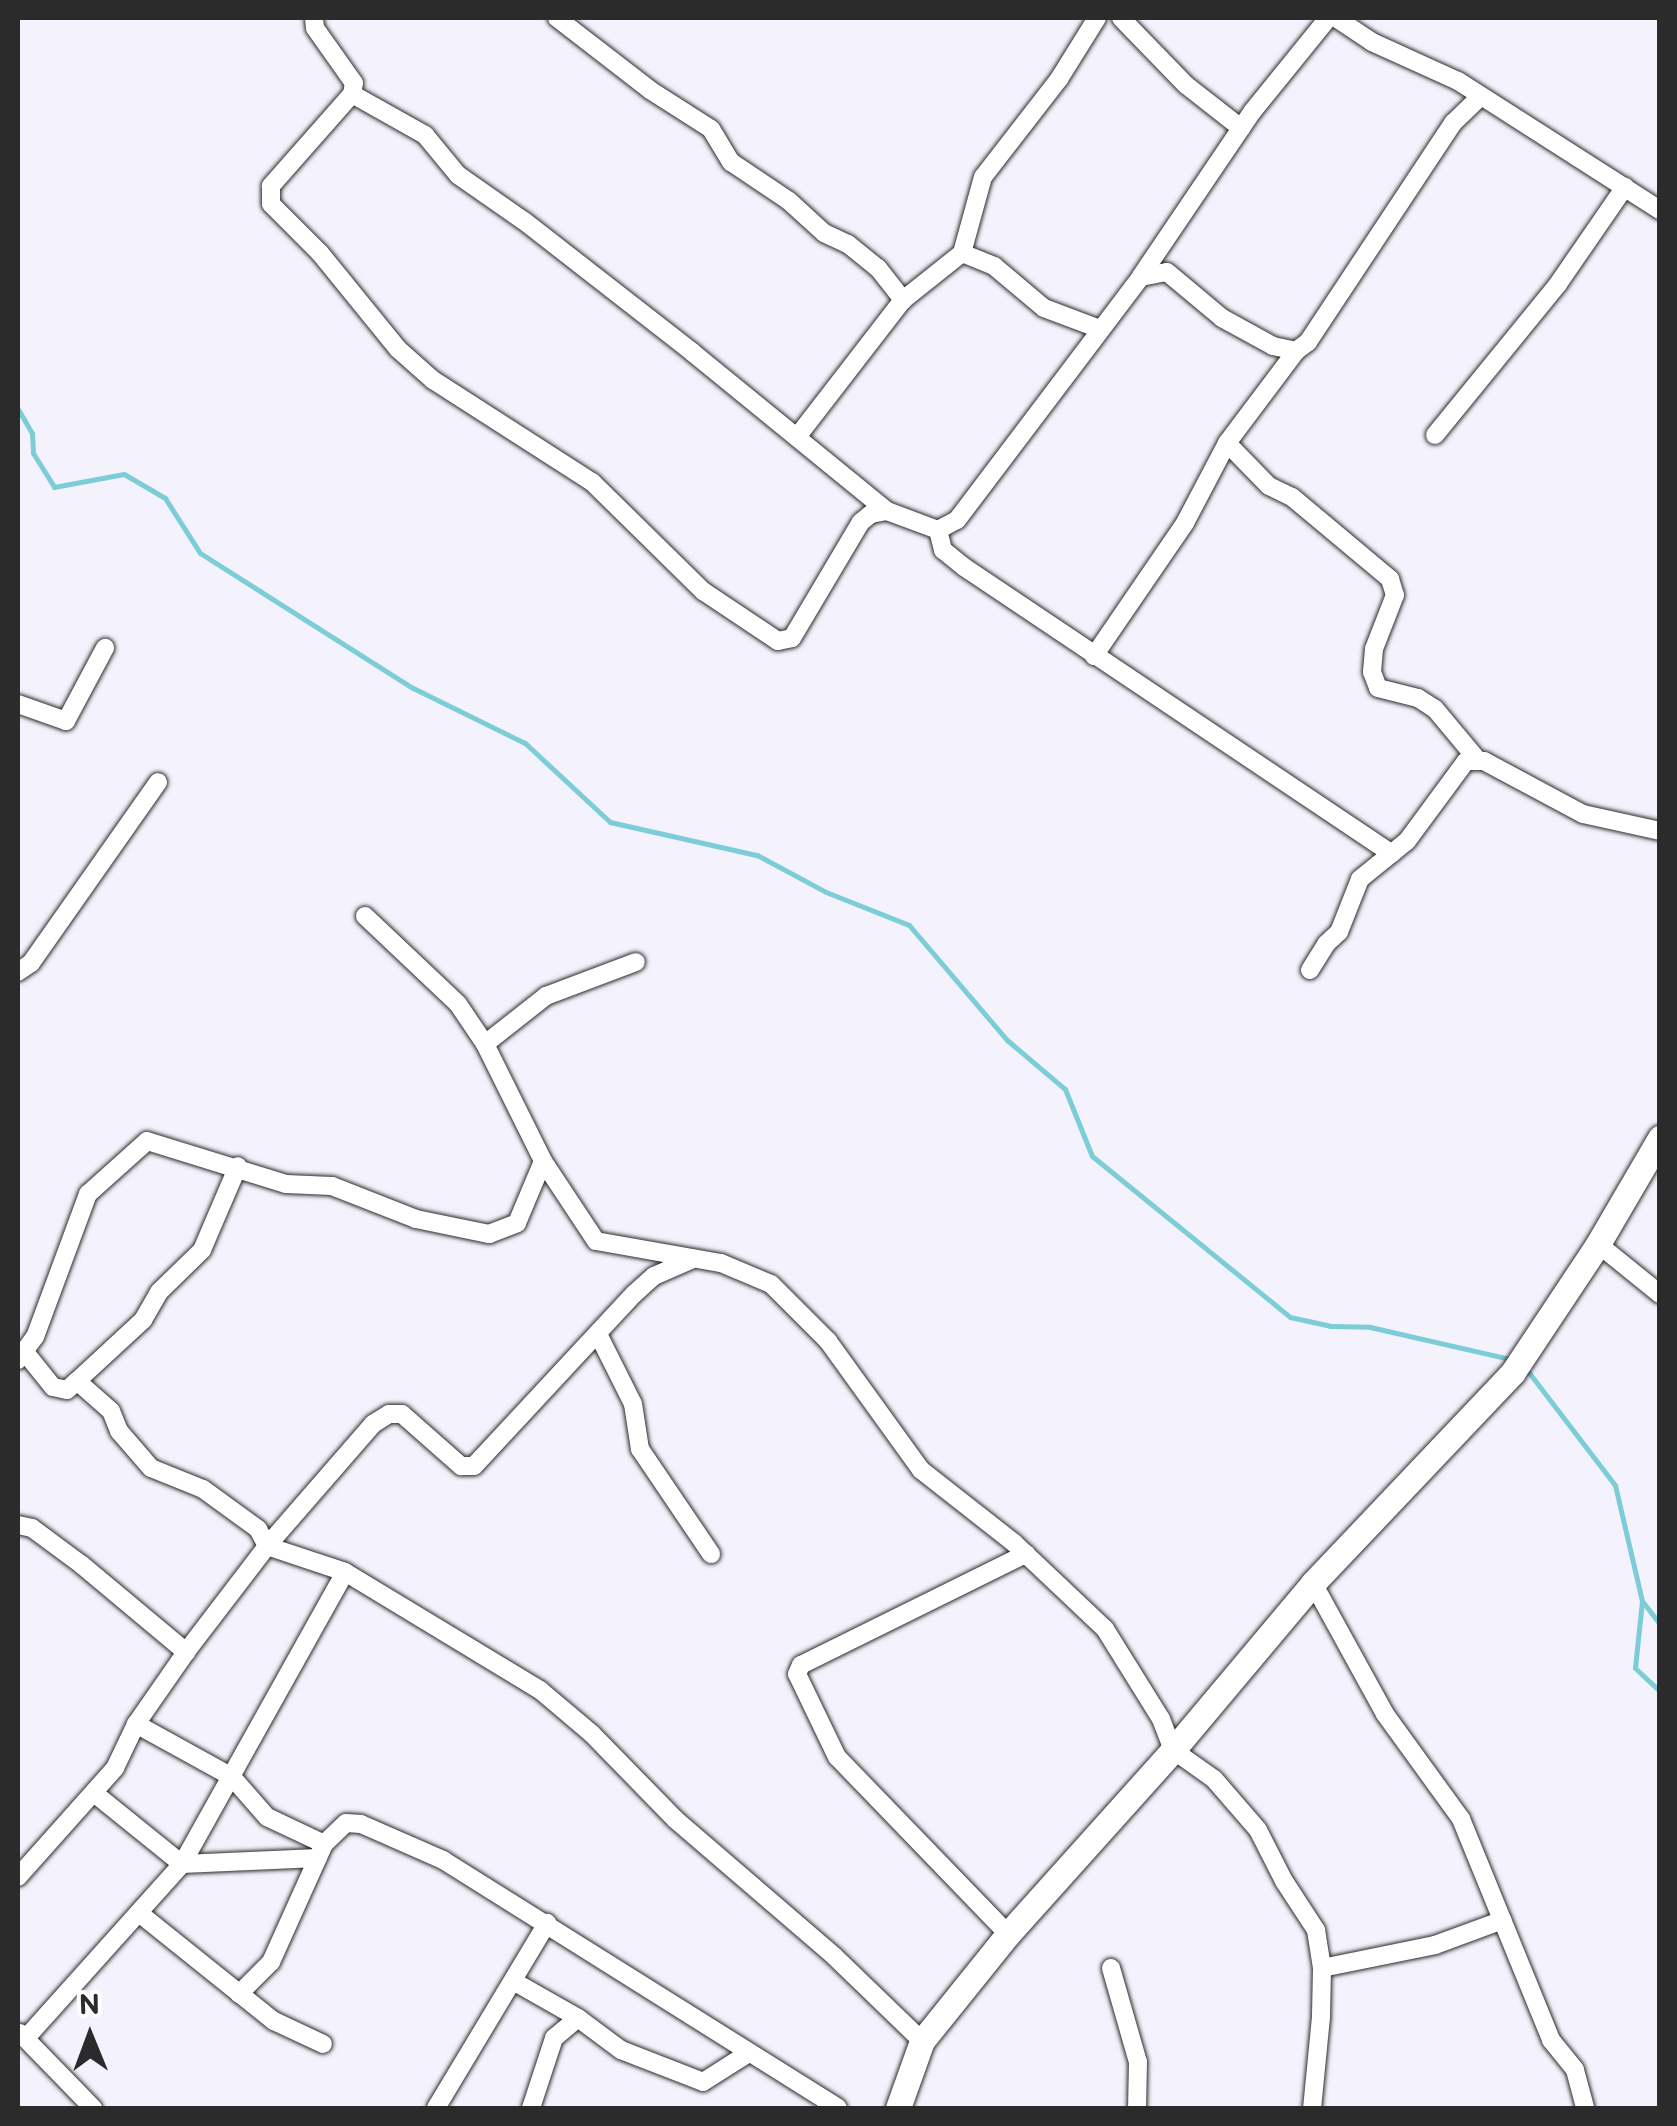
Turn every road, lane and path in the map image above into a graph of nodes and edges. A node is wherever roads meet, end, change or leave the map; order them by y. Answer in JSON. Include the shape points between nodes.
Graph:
{"nodes":[{"id":1,"x":314,"y":18,"type":"edge"},
{"id":2,"x":557,"y":18,"type":"edge"},
{"id":3,"x":1098,"y":18,"type":"edge"},
{"id":4,"x":1120,"y":18,"type":"edge"},
{"id":5,"x":1332,"y":18,"type":"edge"},
{"id":6,"x":352,"y":94,"type":"junction"},
{"id":7,"x":1480,"y":97,"type":"junction"},
{"id":8,"x":1241,"y":128,"type":"junction"},
{"id":9,"x":1625,"y":187,"type":"junction"},
{"id":10,"x":1660,"y":210,"type":"edge"},
{"id":11,"x":962,"y":253,"type":"junction"},
{"id":12,"x":1141,"y":277,"type":"junction"},
{"id":13,"x":903,"y":300,"type":"junction"},
{"id":14,"x":1100,"y":329,"type":"junction"},
{"id":15,"x":1296,"y":350,"type":"junction"},
{"id":16,"x":1436,"y":434,"type":"dead end"},
{"id":17,"x":797,"y":437,"type":"junction"},
{"id":18,"x":1227,"y":443,"type":"junction"},
{"id":19,"x":887,"y":511,"type":"junction"},
{"id":20,"x":938,"y":530,"type":"junction"},
{"id":21,"x":106,"y":648,"type":"dead end"},
{"id":22,"x":1094,"y":656,"type":"junction"},
{"id":23,"x":18,"y":704,"type":"edge"},
{"id":24,"x":1476,"y":758,"type":"junction"},
{"id":25,"x":158,"y":782,"type":"dead end"},
{"id":26,"x":1660,"y":831,"type":"edge"},
{"id":27,"x":1392,"y":854,"type":"junction"},
{"id":28,"x":365,"y":916,"type":"dead end"},
{"id":29,"x":636,"y":962,"type":"dead end"},
{"id":30,"x":1310,"y":970,"type":"dead end"},
{"id":31,"x":18,"y":972,"type":"edge"},
{"id":32,"x":486,"y":1044,"type":"junction"},
{"id":33,"x":1660,"y":1138,"type":"edge"},
{"id":34,"x":543,"y":1161,"type":"junction"},
{"id":35,"x":238,"y":1166,"type":"junction"},
{"id":36,"x":1598,"y":1244,"type":"junction"},
{"id":37,"x":691,"y":1260,"type":"junction"},
{"id":38,"x":1660,"y":1294,"type":"edge"},
{"id":39,"x":598,"y":1334,"type":"junction"},
{"id":40,"x":20,"y":1356,"type":"edge"},
{"id":41,"x":77,"y":1382,"type":"junction"},
{"id":42,"x":18,"y":1524,"type":"edge"},
{"id":43,"x":267,"y":1546,"type":"junction"},
{"id":44,"x":712,"y":1554,"type":"dead end"},
{"id":45,"x":1026,"y":1554,"type":"junction"},
{"id":46,"x":345,"y":1572,"type":"junction"},
{"id":47,"x":1313,"y":1584,"type":"junction"},
{"id":48,"x":186,"y":1652,"type":"junction"},
{"id":49,"x":136,"y":1724,"type":"junction"},
{"id":50,"x":1173,"y":1750,"type":"junction"},
{"id":51,"x":232,"y":1777,"type":"junction"},
{"id":52,"x":94,"y":1793,"type":"junction"},
{"id":53,"x":321,"y":1851,"type":"junction"},
{"id":54,"x":182,"y":1864,"type":"junction"},
{"id":55,"x":18,"y":1877,"type":"edge"},
{"id":56,"x":139,"y":1913,"type":"junction"},
{"id":57,"x":1503,"y":1920,"type":"junction"},
{"id":58,"x":547,"y":1923,"type":"junction"},
{"id":59,"x":1008,"y":1934,"type":"junction"},
{"id":60,"x":1111,"y":1968,"type":"dead end"},
{"id":61,"x":1322,"y":1968,"type":"junction"},
{"id":62,"x":512,"y":1981,"type":"junction"},
{"id":63,"x":239,"y":1994,"type":"junction"},
{"id":64,"x":578,"y":2018,"type":"junction"},
{"id":65,"x":22,"y":2034,"type":"edge"},
{"id":66,"x":922,"y":2041,"type":"junction"},
{"id":67,"x":323,"y":2044,"type":"dead end"},
{"id":68,"x":746,"y":2054,"type":"junction"},
{"id":69,"x":92,"y":2108,"type":"edge"},
{"id":70,"x":436,"y":2108,"type":"edge"},
{"id":71,"x":531,"y":2108,"type":"edge"},
{"id":72,"x":838,"y":2108,"type":"edge"},
{"id":73,"x":898,"y":2108,"type":"edge"},
{"id":74,"x":1137,"y":2108,"type":"edge"},
{"id":75,"x":1312,"y":2108,"type":"edge"},
{"id":76,"x":1585,"y":2108,"type":"edge"}],
"edges":[{"from":1,"to":6,"type":"street","via":[[354,83]]},
{"from":2,"to":13,"type":"street","via":[[711,130],[732,162],[878,268]]},
{"from":3,"to":11,"type":"street","via":[[983,177]]},
{"from":4,"to":8,"type":"street","via":[[1186,85]]},
{"from":5,"to":7,"type":"street"},
{"from":5,"to":8,"type":"street"},
{"from":6,"to":17,"type":"street","via":[[425,135],[458,175]]},
{"from":6,"to":19,"type":"street","via":[[271,186],[271,204],[398,349],[433,380],[592,482],[703,591],[758,632],[786,641],[860,522]]},
{"from":7,"to":9,"type":"street"},
{"from":7,"to":15,"type":"street","via":[[1453,124],[1308,342]]},
{"from":8,"to":12,"type":"street"},
{"from":9,"to":10,"type":"street"},
{"from":9,"to":16,"type":"street","via":[[1558,284]]},
{"from":11,"to":13,"type":"street"},
{"from":11,"to":14,"type":"street","via":[[994,266],[1044,308]]},
{"from":12,"to":14,"type":"street"},
{"from":12,"to":15,"type":"street","via":[[1167,272],[1222,318],[1273,346]]},
{"from":13,"to":17,"type":"street"},
{"from":14,"to":20,"type":"street","via":[[957,520]]},
{"from":15,"to":18,"type":"street"},
{"from":17,"to":19,"type":"street"},
{"from":18,"to":22,"type":"street","via":[[1185,523]]},
{"from":18,"to":24,"type":"street","via":[[1269,486],[1292,497],[1390,580],[1395,595],[1374,649],[1378,688],[1435,709]]},
{"from":19,"to":20,"type":"street"},
{"from":20,"to":22,"type":"street","via":[[942,550]]},
{"from":21,"to":23,"type":"street","via":[[66,721]]},
{"from":22,"to":27,"type":"street"},
{"from":24,"to":26,"type":"street","via":[[1582,814]]},
{"from":24,"to":27,"type":"street","via":[[1458,766]]},
{"from":25,"to":31,"type":"street","via":[[31,963]]},
{"from":27,"to":30,"type":"street","via":[[1360,879],[1340,932]]},
{"from":28,"to":32,"type":"street","via":[[458,1004]]},
{"from":29,"to":32,"type":"street","via":[[546,996]]},
{"from":32,"to":34,"type":"street"},
{"from":33,"to":36,"type":"street"},
{"from":34,"to":35,"type":"street","via":[[517,1223],[489,1234],[416,1219],[332,1186],[286,1184]]},
{"from":34,"to":37,"type":"street","via":[[596,1241]]},
{"from":35,"to":40,"type":"street","via":[[148,1141],[134,1148],[88,1194],[35,1337]]},
{"from":35,"to":41,"type":"street","via":[[202,1250],[159,1292],[143,1320]]},
{"from":36,"to":38,"type":"street"},
{"from":36,"to":47,"type":"street","via":[[1513,1372]]},
{"from":37,"to":39,"type":"street","via":[[654,1276]]},
{"from":37,"to":45,"type":"street","via":[[721,1263],[771,1284],[828,1341],[920,1470]]},
{"from":39,"to":43,"type":"street","via":[[474,1466],[461,1466],[402,1414],[372,1424]]},
{"from":39,"to":44,"type":"street","via":[[633,1404],[640,1449]]},
{"from":40,"to":41,"type":"street","via":[[53,1387],[67,1390]]},
{"from":41,"to":43,"type":"street","via":[[111,1411],[151,1468],[203,1488],[258,1528]]},
{"from":42,"to":48,"type":"street","via":[[82,1565]]},
{"from":43,"to":46,"type":"street"},
{"from":43,"to":48,"type":"street"},
{"from":45,"to":50,"type":"street","via":[[1105,1629],[1162,1718]]},
{"from":45,"to":59,"type":"street","via":[[801,1665],[797,1674],[836,1757]]},
{"from":46,"to":51,"type":"street"},
{"from":46,"to":66,"type":"street","via":[[540,1690]]},
{"from":47,"to":50,"type":"street"},
{"from":47,"to":57,"type":"street","via":[[1385,1714],[1461,1820]]},
{"from":48,"to":49,"type":"street"},
{"from":49,"to":51,"type":"street"},
{"from":49,"to":52,"type":"street"},
{"from":50,"to":59,"type":"street"},
{"from":50,"to":61,"type":"street","via":[[1214,1779],[1251,1819],[1316,1930]]},
{"from":51,"to":53,"type":"street","via":[[266,1817]]},
{"from":51,"to":54,"type":"street"},
{"from":52,"to":54,"type":"street"},
{"from":52,"to":55,"type":"street"},
{"from":53,"to":54,"type":"street"},
{"from":53,"to":58,"type":"street","via":[[346,1823],[361,1824],[444,1860]]},
{"from":53,"to":63,"type":"street","via":[[271,1962]]},
{"from":54,"to":56,"type":"street"},
{"from":56,"to":63,"type":"street"},
{"from":56,"to":65,"type":"street"},
{"from":57,"to":61,"type":"street","via":[[1435,1945]]},
{"from":57,"to":76,"type":"street","via":[[1551,2040],[1575,2070]]},
{"from":58,"to":62,"type":"street"},
{"from":58,"to":68,"type":"street"},
{"from":59,"to":66,"type":"street"},
{"from":60,"to":74,"type":"street","via":[[1138,2062]]},
{"from":61,"to":75,"type":"street"},
{"from":62,"to":64,"type":"street"},
{"from":62,"to":70,"type":"street"},
{"from":63,"to":67,"type":"street","via":[[296,2035]]},
{"from":64,"to":68,"type":"street","via":[[621,2050],[703,2082]]},
{"from":64,"to":71,"type":"street","via":[[554,2038]]},
{"from":65,"to":69,"type":"street"},
{"from":66,"to":73,"type":"street"},
{"from":68,"to":72,"type":"street"}]}
